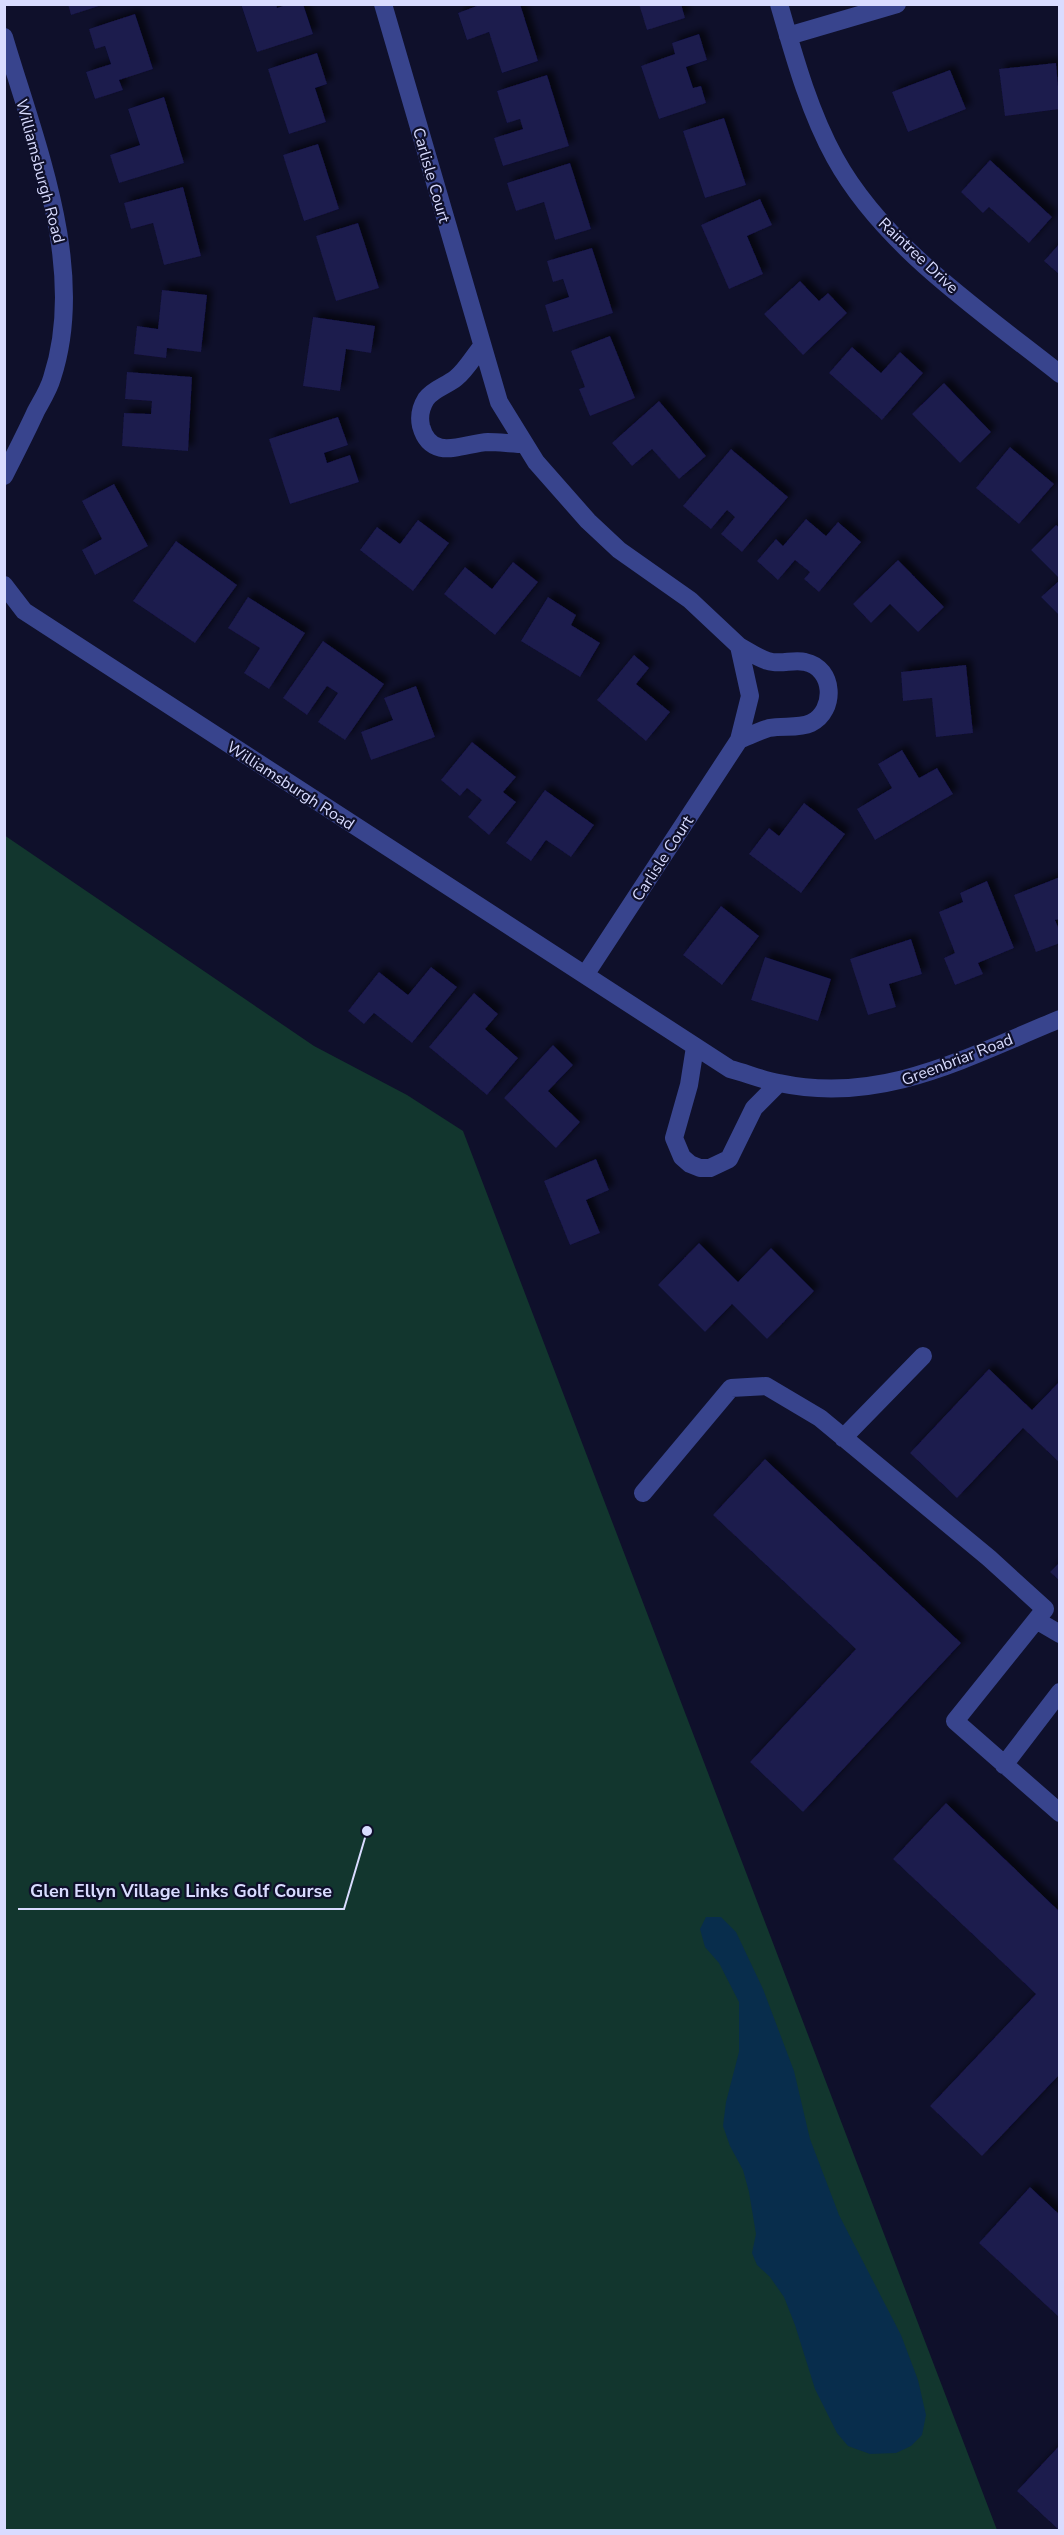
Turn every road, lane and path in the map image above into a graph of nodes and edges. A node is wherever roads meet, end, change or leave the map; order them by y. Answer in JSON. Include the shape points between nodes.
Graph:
{"nodes":[{"id":1,"x":383,"y":4,"type":"edge"},
{"id":2,"x":779,"y":4,"type":"edge"},
{"id":3,"x":897,"y":4,"type":"edge"},
{"id":4,"x":788,"y":36,"type":"junction"},
{"id":5,"x":4,"y":37,"type":"edge"},
{"id":6,"x":482,"y":346,"type":"junction"},
{"id":7,"x":1059,"y":374,"type":"edge"},
{"id":8,"x":525,"y":444,"type":"junction"},
{"id":9,"x":4,"y":476,"type":"edge"},
{"id":10,"x":4,"y":585,"type":"edge"},
{"id":11,"x":739,"y":646,"type":"junction"},
{"id":12,"x":739,"y":740,"type":"junction"},
{"id":13,"x":585,"y":975,"type":"junction"},
{"id":14,"x":1057,"y":1025,"type":"edge"},
{"id":15,"x":695,"y":1047,"type":"junction"},
{"id":16,"x":779,"y":1083,"type":"junction"},
{"id":17,"x":923,"y":1356,"type":"dead end"},
{"id":18,"x":843,"y":1438,"type":"junction"},
{"id":19,"x":643,"y":1493,"type":"dead end"},
{"id":20,"x":1036,"y":1620,"type":"junction"},
{"id":21,"x":1059,"y":1634,"type":"edge"},
{"id":22,"x":1059,"y":1692,"type":"edge"},
{"id":23,"x":1004,"y":1765,"type":"junction"},
{"id":24,"x":1059,"y":1813,"type":"edge"}],
"edges":[{"from":1,"to":6,"type":"street","name":"Carlisle Court"},
{"from":2,"to":4,"type":"street","name":"Raintree Drive"},
{"from":3,"to":4,"type":"street"},
{"from":4,"to":7,"type":"street","name":"Raintree Drive","via":[[818,124],[836,160],[866,204],[898,241]]},
{"from":5,"to":9,"type":"street","name":"Williamsburgh Road","via":[[52,202],[62,250],[64,292],[61,338],[52,379]]},
{"from":6,"to":8,"type":"street","name":"Carlisle Court","via":[[499,402]]},
{"from":6,"to":8,"type":"street","via":[[457,377],[426,398],[420,418],[422,428],[434,444],[444,448],[486,442]]},
{"from":8,"to":11,"type":"street","name":"Carlisle Court","via":[[588,521],[619,550],[690,600]]},
{"from":10,"to":13,"type":"street","name":"Williamsburgh Road","via":[[24,611]]},
{"from":11,"to":12,"type":"street","name":"Carlisle Court","via":[[750,696]]},
{"from":11,"to":12,"type":"street","name":"Carlisle Court","via":[[769,662],[806,662],[816,667],[828,685],[829,696],[821,716],[812,723],[771,728]]},
{"from":12,"to":13,"type":"street","name":"Carlisle Court"},
{"from":13,"to":15,"type":"street","name":"Greenbriar Road"},
{"from":14,"to":16,"type":"street","name":"Greenbriar Road","via":[[893,1083],[855,1088]]},
{"from":15,"to":16,"type":"street","name":"Greenbriar Road","via":[[730,1069]]},
{"from":15,"to":16,"type":"street","via":[[674,1138],[682,1157],[690,1164],[710,1168],[729,1159],[754,1108]]},
{"from":17,"to":18,"type":"street"},
{"from":18,"to":19,"type":"street","via":[[820,1418],[766,1386],[731,1388]]},
{"from":18,"to":20,"type":"street","via":[[1045,1609]]},
{"from":20,"to":21,"type":"street"},
{"from":20,"to":23,"type":"street","via":[[955,1721]]},
{"from":22,"to":23,"type":"street"},
{"from":23,"to":24,"type":"street"}]}
